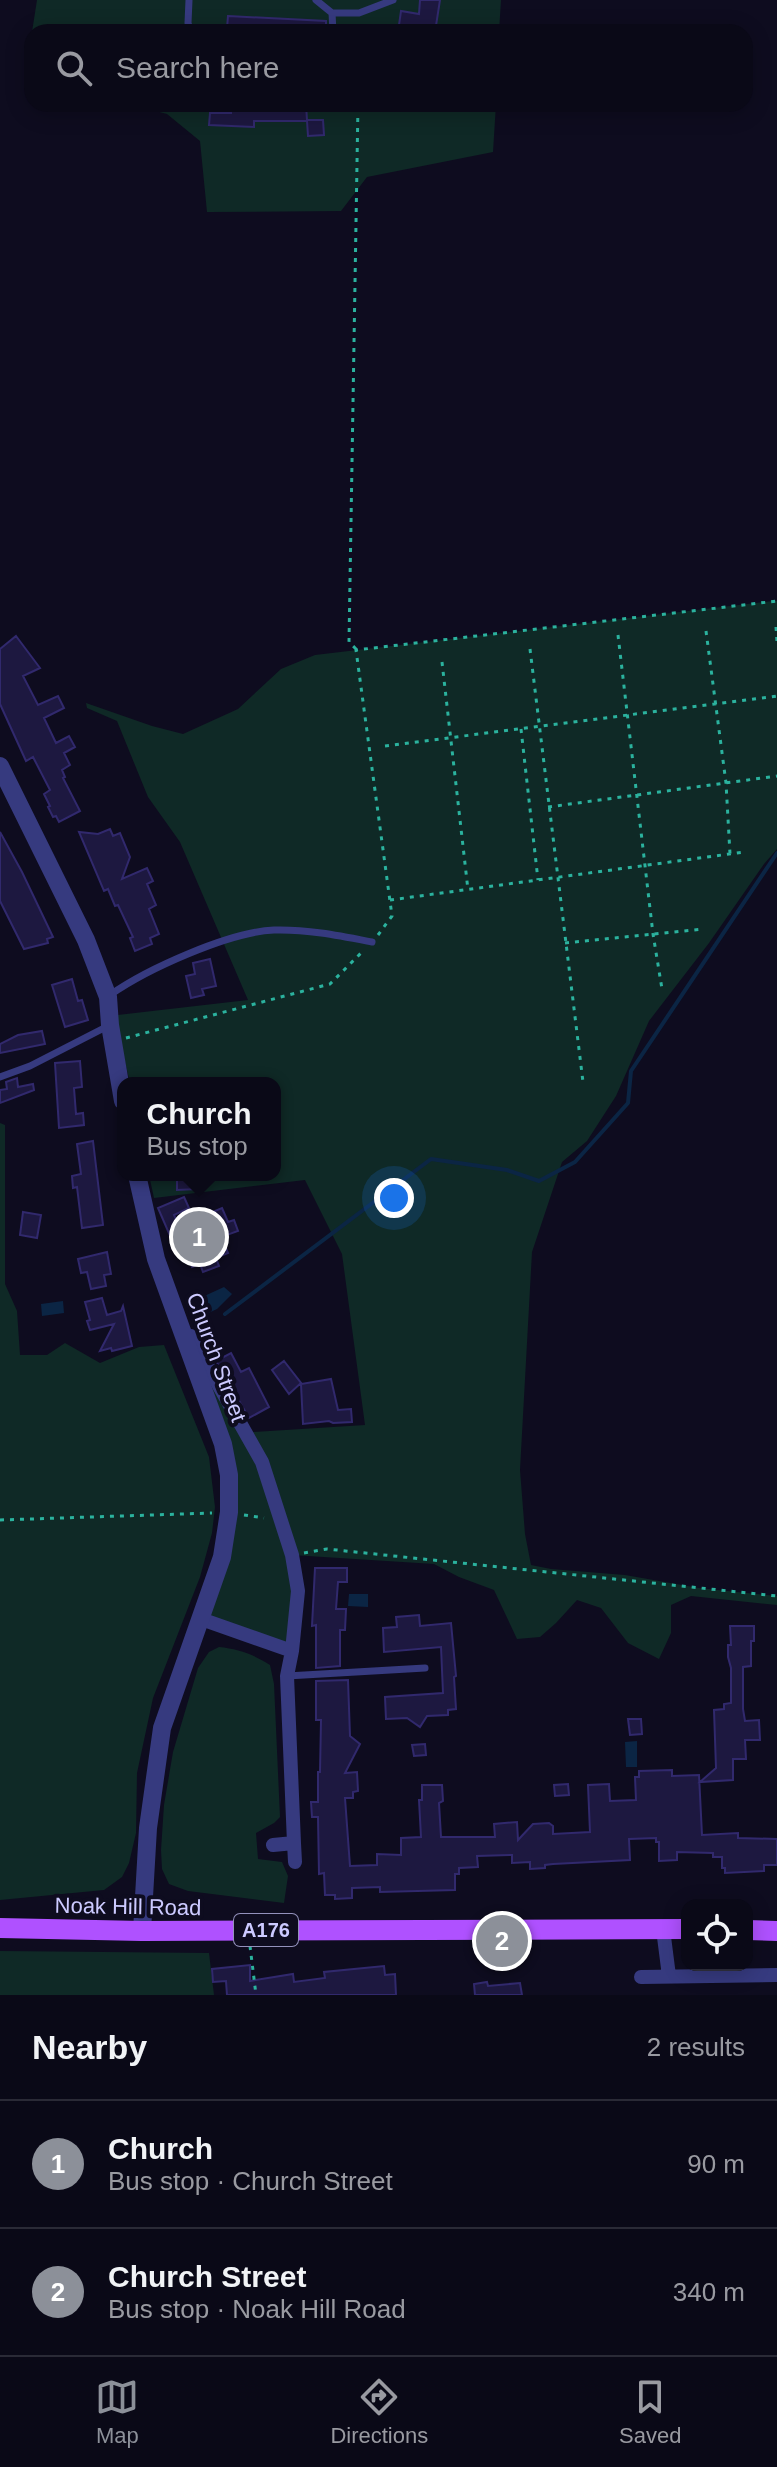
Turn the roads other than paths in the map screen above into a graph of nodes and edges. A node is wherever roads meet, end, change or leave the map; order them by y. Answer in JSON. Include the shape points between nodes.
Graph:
{"nodes":[{"id":1,"x":189,"y":0,"type":"edge"},
{"id":2,"x":316,"y":0,"type":"edge"},
{"id":3,"x":393,"y":0,"type":"edge"},
{"id":4,"x":332,"y":13,"type":"junction"},
{"id":5,"x":188,"y":24,"type":"edge"},
{"id":6,"x":333,"y":24,"type":"edge"},
{"id":7,"x":0,"y":766,"type":"edge"},
{"id":8,"x":372,"y":942,"type":"road end"},
{"id":9,"x":108,"y":997,"type":"junction"},
{"id":10,"x":111,"y":1034,"type":"junction"},
{"id":11,"x":0,"y":1077,"type":"edge"},
{"id":12,"x":119,"y":1077,"type":"edge"},
{"id":13,"x":138,"y":1181,"type":"edge"},
{"id":14,"x":179,"y":1324,"type":"junction"},
{"id":15,"x":201,"y":1619,"type":"junction"},
{"id":16,"x":292,"y":1651,"type":"junction"},
{"id":17,"x":425,"y":1668,"type":"dead end"},
{"id":18,"x":287,"y":1676,"type":"junction"},
{"id":19,"x":294,"y":1843,"type":"junction"},
{"id":20,"x":273,"y":1845,"type":"dead end"},
{"id":21,"x":295,"y":1862,"type":"dead end"},
{"id":22,"x":0,"y":1928,"type":"edge"},
{"id":23,"x":663,"y":1929,"type":"junction"},
{"id":24,"x":681,"y":1929,"type":"edge"},
{"id":25,"x":753,"y":1930,"type":"edge"},
{"id":26,"x":142,"y":1931,"type":"junction"},
{"id":27,"x":777,"y":1931,"type":"edge"},
{"id":28,"x":777,"y":1975,"type":"edge"},
{"id":29,"x":669,"y":1976,"type":"junction"},
{"id":30,"x":641,"y":1977,"type":"dead end"}],
"edges":[{"from":1,"to":5,"type":"lane"},
{"from":2,"to":4,"type":"lane"},
{"from":3,"to":4,"type":"lane","via":[[359,13]]},
{"from":4,"to":6,"type":"lane"},
{"from":7,"to":9,"type":"street","via":[[86,940]]},
{"from":8,"to":9,"type":"lane","via":[[274,930],[222,940]]},
{"from":9,"to":10,"type":"street"},
{"from":10,"to":11,"type":"lane"},
{"from":10,"to":12,"type":"street"},
{"from":13,"to":14,"type":"street","name":"Church Street","via":[[156,1259]]},
{"from":14,"to":15,"type":"street","name":"Church Street","via":[[223,1444],[229,1475],[222,1557]]},
{"from":14,"to":16,"type":"street","via":[[262,1462],[298,1591]]},
{"from":15,"to":16,"type":"street"},
{"from":15,"to":26,"type":"street","name":"Church Street","via":[[162,1728],[148,1828]]},
{"from":16,"to":18,"type":"street"},
{"from":17,"to":18,"type":"lane"},
{"from":18,"to":19,"type":"street"},
{"from":19,"to":20,"type":"street"},
{"from":19,"to":21,"type":"street"},
{"from":22,"to":26,"type":"main road","name":"Noak Hill Road","number":"A176"},
{"from":23,"to":24,"type":"main road","name":"Noak Hill Road","number":"A176"},
{"from":23,"to":26,"type":"main road","name":"Noak Hill Road","number":"A176"},
{"from":23,"to":29,"type":"street"},
{"from":25,"to":27,"type":"main road"},
{"from":28,"to":29,"type":"street"},
{"from":29,"to":30,"type":"street"}]}
